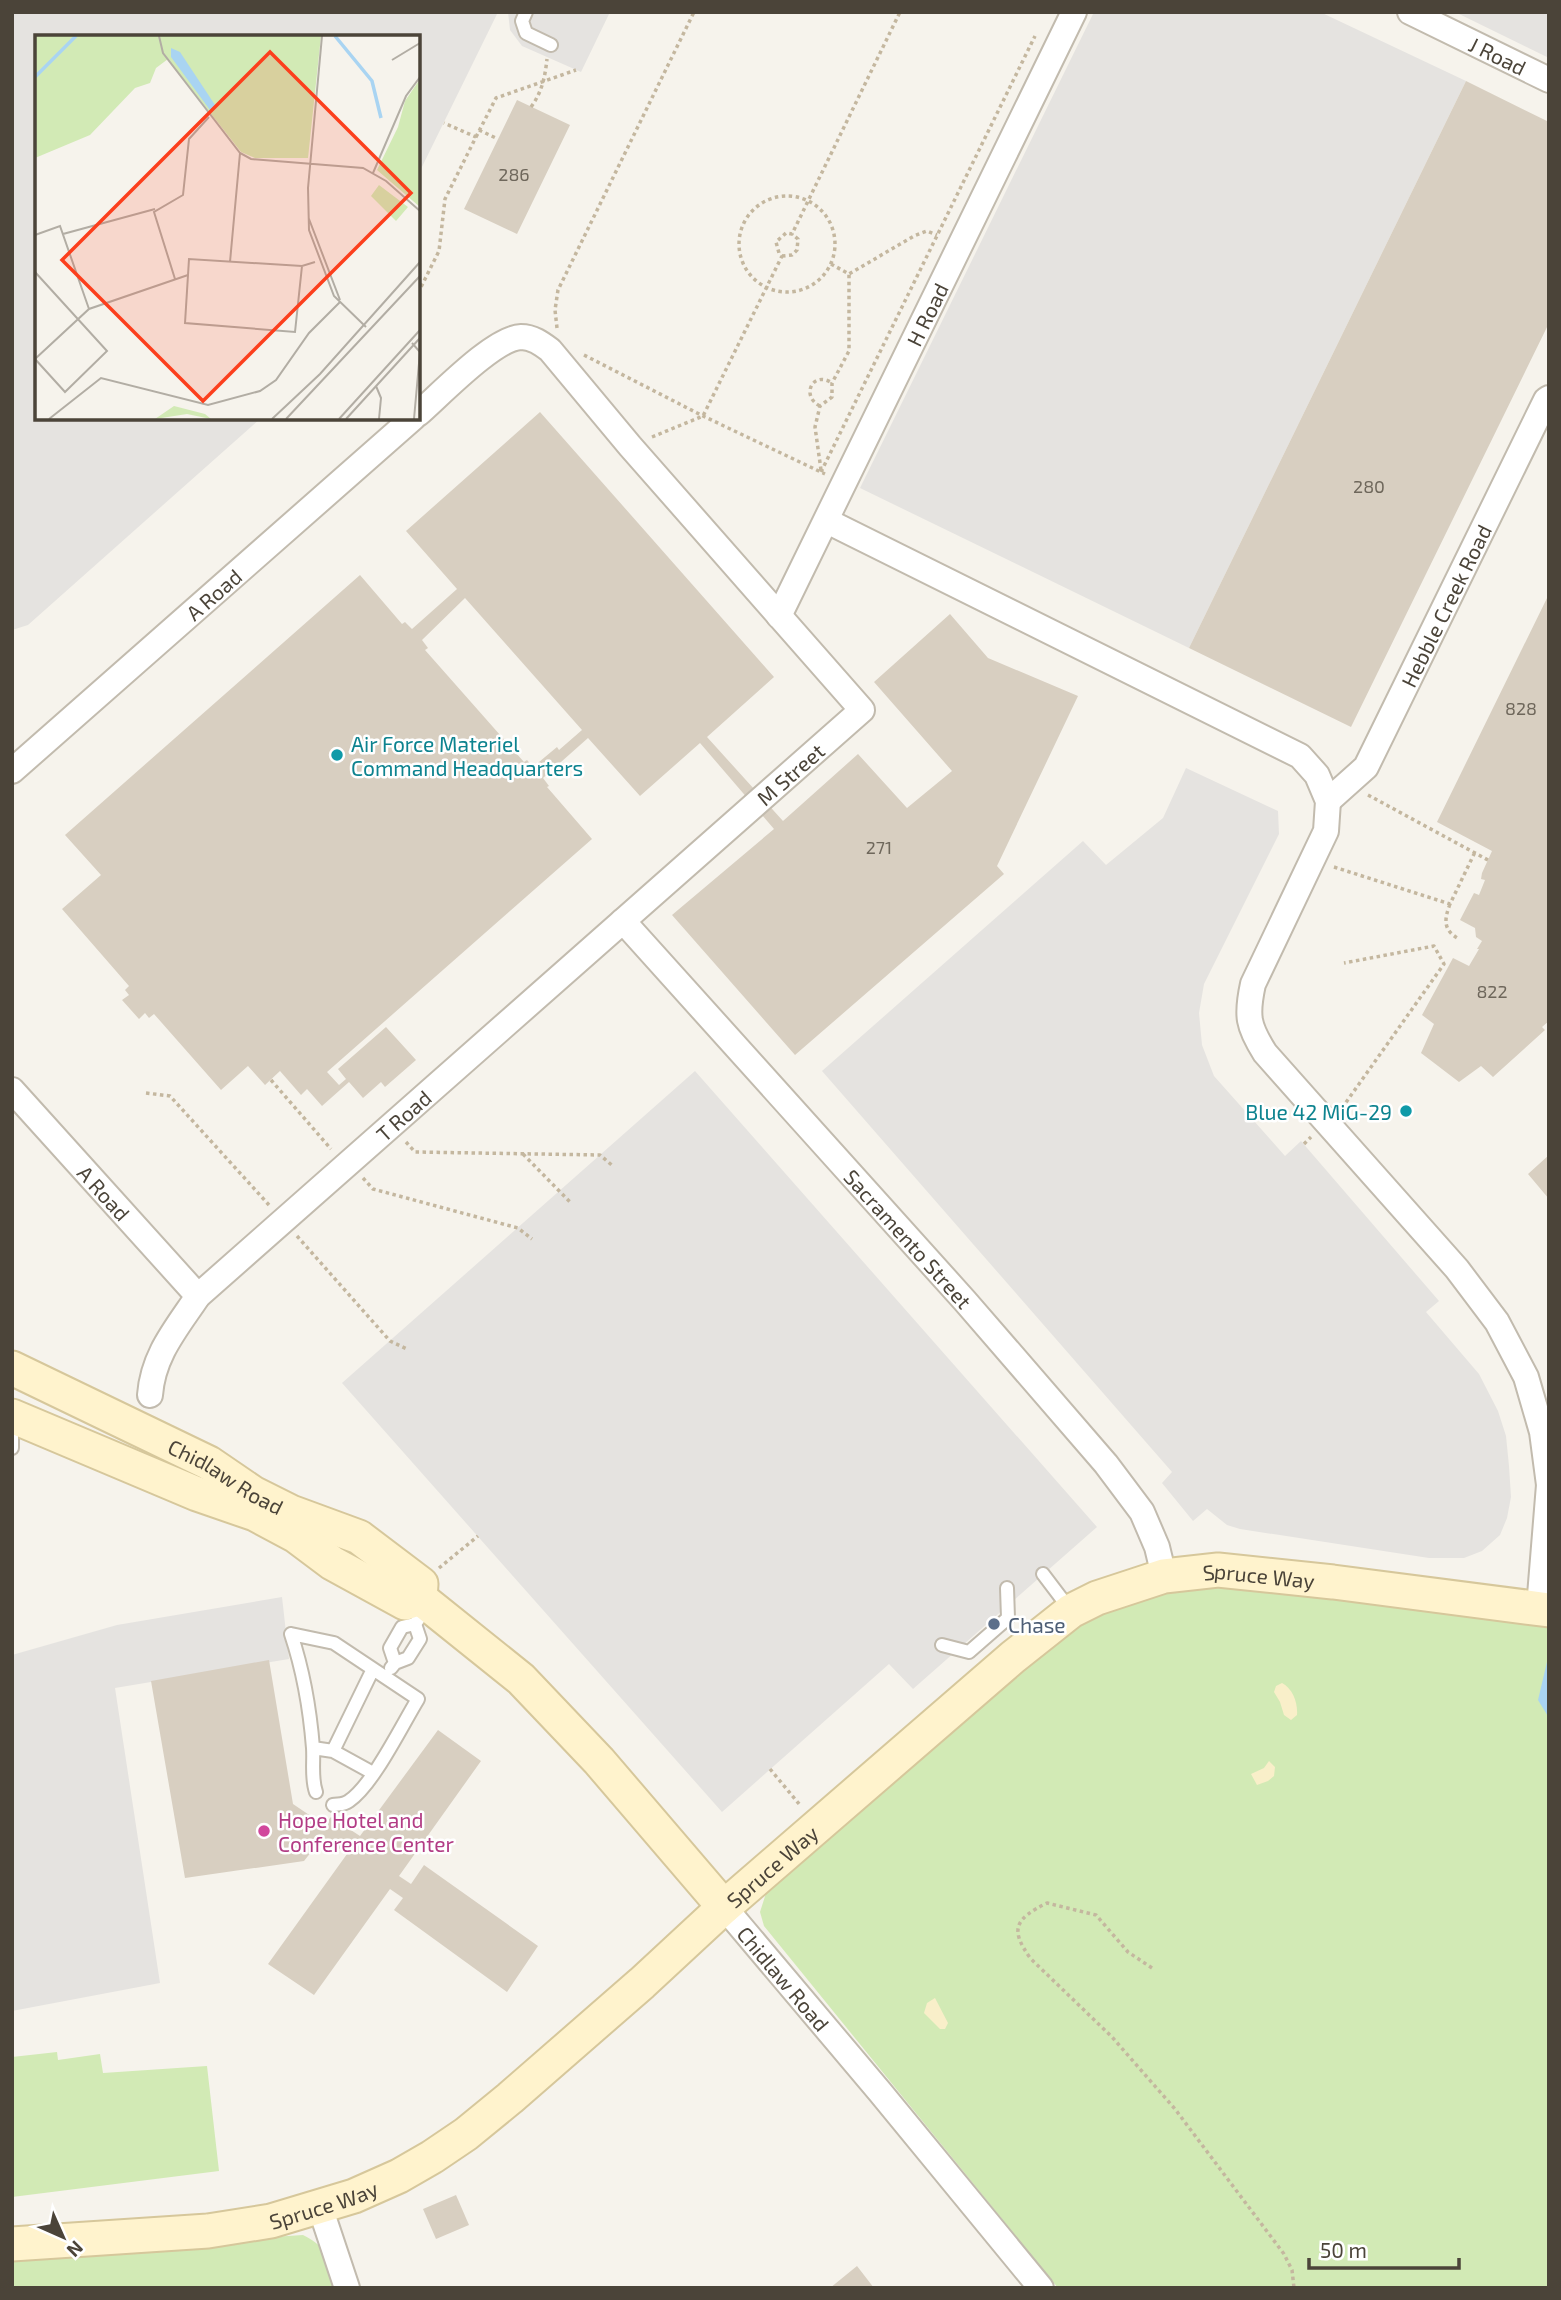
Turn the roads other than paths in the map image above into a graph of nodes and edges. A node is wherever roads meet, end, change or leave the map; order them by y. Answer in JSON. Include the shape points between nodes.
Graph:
{"nodes":[{"id":1,"x":526,"y":12,"type":"edge"},
{"id":2,"x":1074,"y":12,"type":"edge"},
{"id":3,"x":1410,"y":12,"type":"edge"},
{"id":4,"x":549,"y":51,"type":"road end"},
{"id":5,"x":1549,"y":80,"type":"edge"},
{"id":6,"x":1547,"y":399,"type":"edge"},
{"id":7,"x":420,"y":412,"type":"edge"},
{"id":8,"x":411,"y":420,"type":"edge"},
{"id":9,"x":827,"y":522,"type":"junction"},
{"id":10,"x":779,"y":616,"type":"junction"},
{"id":11,"x":12,"y":771,"type":"edge"},
{"id":12,"x":1328,"y":801,"type":"junction"},
{"id":13,"x":623,"y":921,"type":"junction"},
{"id":14,"x":12,"y":1090,"type":"edge"},
{"id":15,"x":192,"y":1305,"type":"junction"},
{"id":16,"x":17,"y":1374,"type":"edge"},
{"id":17,"x":12,"y":1416,"type":"edge"},
{"id":18,"x":135,"y":1426,"type":"junction"},
{"id":19,"x":12,"y":1433,"type":"edge"},
{"id":20,"x":12,"y":1448,"type":"edge"},
{"id":21,"x":119,"y":1460,"type":"junction"},
{"id":22,"x":1549,"y":1485,"type":"edge"},
{"id":23,"x":1043,"y":1574,"type":"dead end"},
{"id":24,"x":1164,"y":1576,"type":"junction"},
{"id":25,"x":1007,"y":1588,"type":"dead end"},
{"id":26,"x":421,"y":1609,"type":"junction"},
{"id":27,"x":1544,"y":1609,"type":"edge"},
{"id":28,"x":1072,"y":1611,"type":"junction"},
{"id":29,"x":942,"y":1645,"type":"dead end"},
{"id":30,"x":395,"y":1663,"type":"junction"},
{"id":31,"x":373,"y":1669,"type":"junction"},
{"id":32,"x":386,"y":1678,"type":"junction"},
{"id":33,"x":313,"y":1748,"type":"junction"},
{"id":34,"x":333,"y":1751,"type":"junction"},
{"id":35,"x":373,"y":1773,"type":"junction"},
{"id":36,"x":316,"y":1792,"type":"dead end"},
{"id":37,"x":333,"y":1805,"type":"dead end"},
{"id":38,"x":724,"y":1907,"type":"junction"},
{"id":39,"x":320,"y":2207,"type":"junction"},
{"id":40,"x":12,"y":2244,"type":"edge"},
{"id":41,"x":346,"y":2288,"type":"edge"},
{"id":42,"x":1041,"y":2288,"type":"edge"}],
"edges":[{"from":1,"to":4,"type":"lane","via":[[522,21],[526,33]]},
{"from":2,"to":9,"type":"street","name":"H Road"},
{"from":3,"to":5,"type":"street","name":"J Road"},
{"from":6,"to":12,"type":"street","name":"Hebble Creek Road","via":[[1366,767]]},
{"from":7,"to":10,"type":"street","via":[[506,340],[531,339],[550,350]]},
{"from":8,"to":11,"type":"street","name":"A Road"},
{"from":9,"to":10,"type":"street","name":"H Road"},
{"from":9,"to":12,"type":"street","via":[[1300,756],[1317,775]]},
{"from":10,"to":13,"type":"street","name":"M Street","via":[[862,710]]},
{"from":12,"to":22,"type":"street","via":[[1326,831],[1253,984],[1250,1029],[1265,1053],[1457,1269],[1497,1322],[1527,1377],[1542,1432]]},
{"from":13,"to":15,"type":"street","name":"T Road"},
{"from":13,"to":24,"type":"street","name":"Sacramento Street","via":[[1106,1464],[1142,1512]]},
{"from":14,"to":15,"type":"street","name":"A Road"},
{"from":15,"to":18,"type":"street","via":[[162,1379]]},
{"from":16,"to":18,"type":"street","name":"Chidlaw Road"},
{"from":17,"to":21,"type":"street","name":"Chidlaw Road"},
{"from":18,"to":21,"type":"street"},
{"from":18,"to":26,"type":"street","name":"Chidlaw Road","via":[[209,1463],[262,1497],[359,1537],[421,1584]]},
{"from":19,"to":20,"type":"lane"},
{"from":21,"to":26,"type":"street","name":"Chidlaw Road","via":[[256,1514],[332,1563]]},
{"from":22,"to":27,"type":"street"},
{"from":23,"to":28,"type":"lane"},
{"from":24,"to":27,"type":"street","name":"Spruce Way","via":[[1219,1570]]},
{"from":24,"to":28,"type":"street","name":"Spruce Way"},
{"from":25,"to":29,"type":"lane","via":[[1008,1618],[969,1651]]},
{"from":26,"to":30,"type":"lane","via":[[390,1647]]},
{"from":26,"to":30,"type":"lane","via":[[420,1639],[408,1658]]},
{"from":26,"to":38,"type":"street","name":"Chidlaw Road","via":[[521,1679]]},
{"from":28,"to":38,"type":"street","name":"Spruce Way"},
{"from":30,"to":32,"type":"lane"},
{"from":31,"to":32,"type":"lane"},
{"from":31,"to":33,"type":"lane","via":[[334,1643],[291,1634]]},
{"from":31,"to":34,"type":"lane"},
{"from":32,"to":35,"type":"lane","via":[[418,1699]]},
{"from":33,"to":34,"type":"lane"},
{"from":33,"to":36,"type":"lane"},
{"from":34,"to":35,"type":"lane"},
{"from":35,"to":37,"type":"lane","via":[[346,1804]]},
{"from":38,"to":39,"type":"street","name":"Spruce Way","via":[[467,2134],[400,2176]]},
{"from":38,"to":42,"type":"street","name":"Chidlaw Road"},
{"from":39,"to":40,"type":"street","name":"Spruce Way","via":[[208,2231]]},
{"from":39,"to":41,"type":"street"}]}
